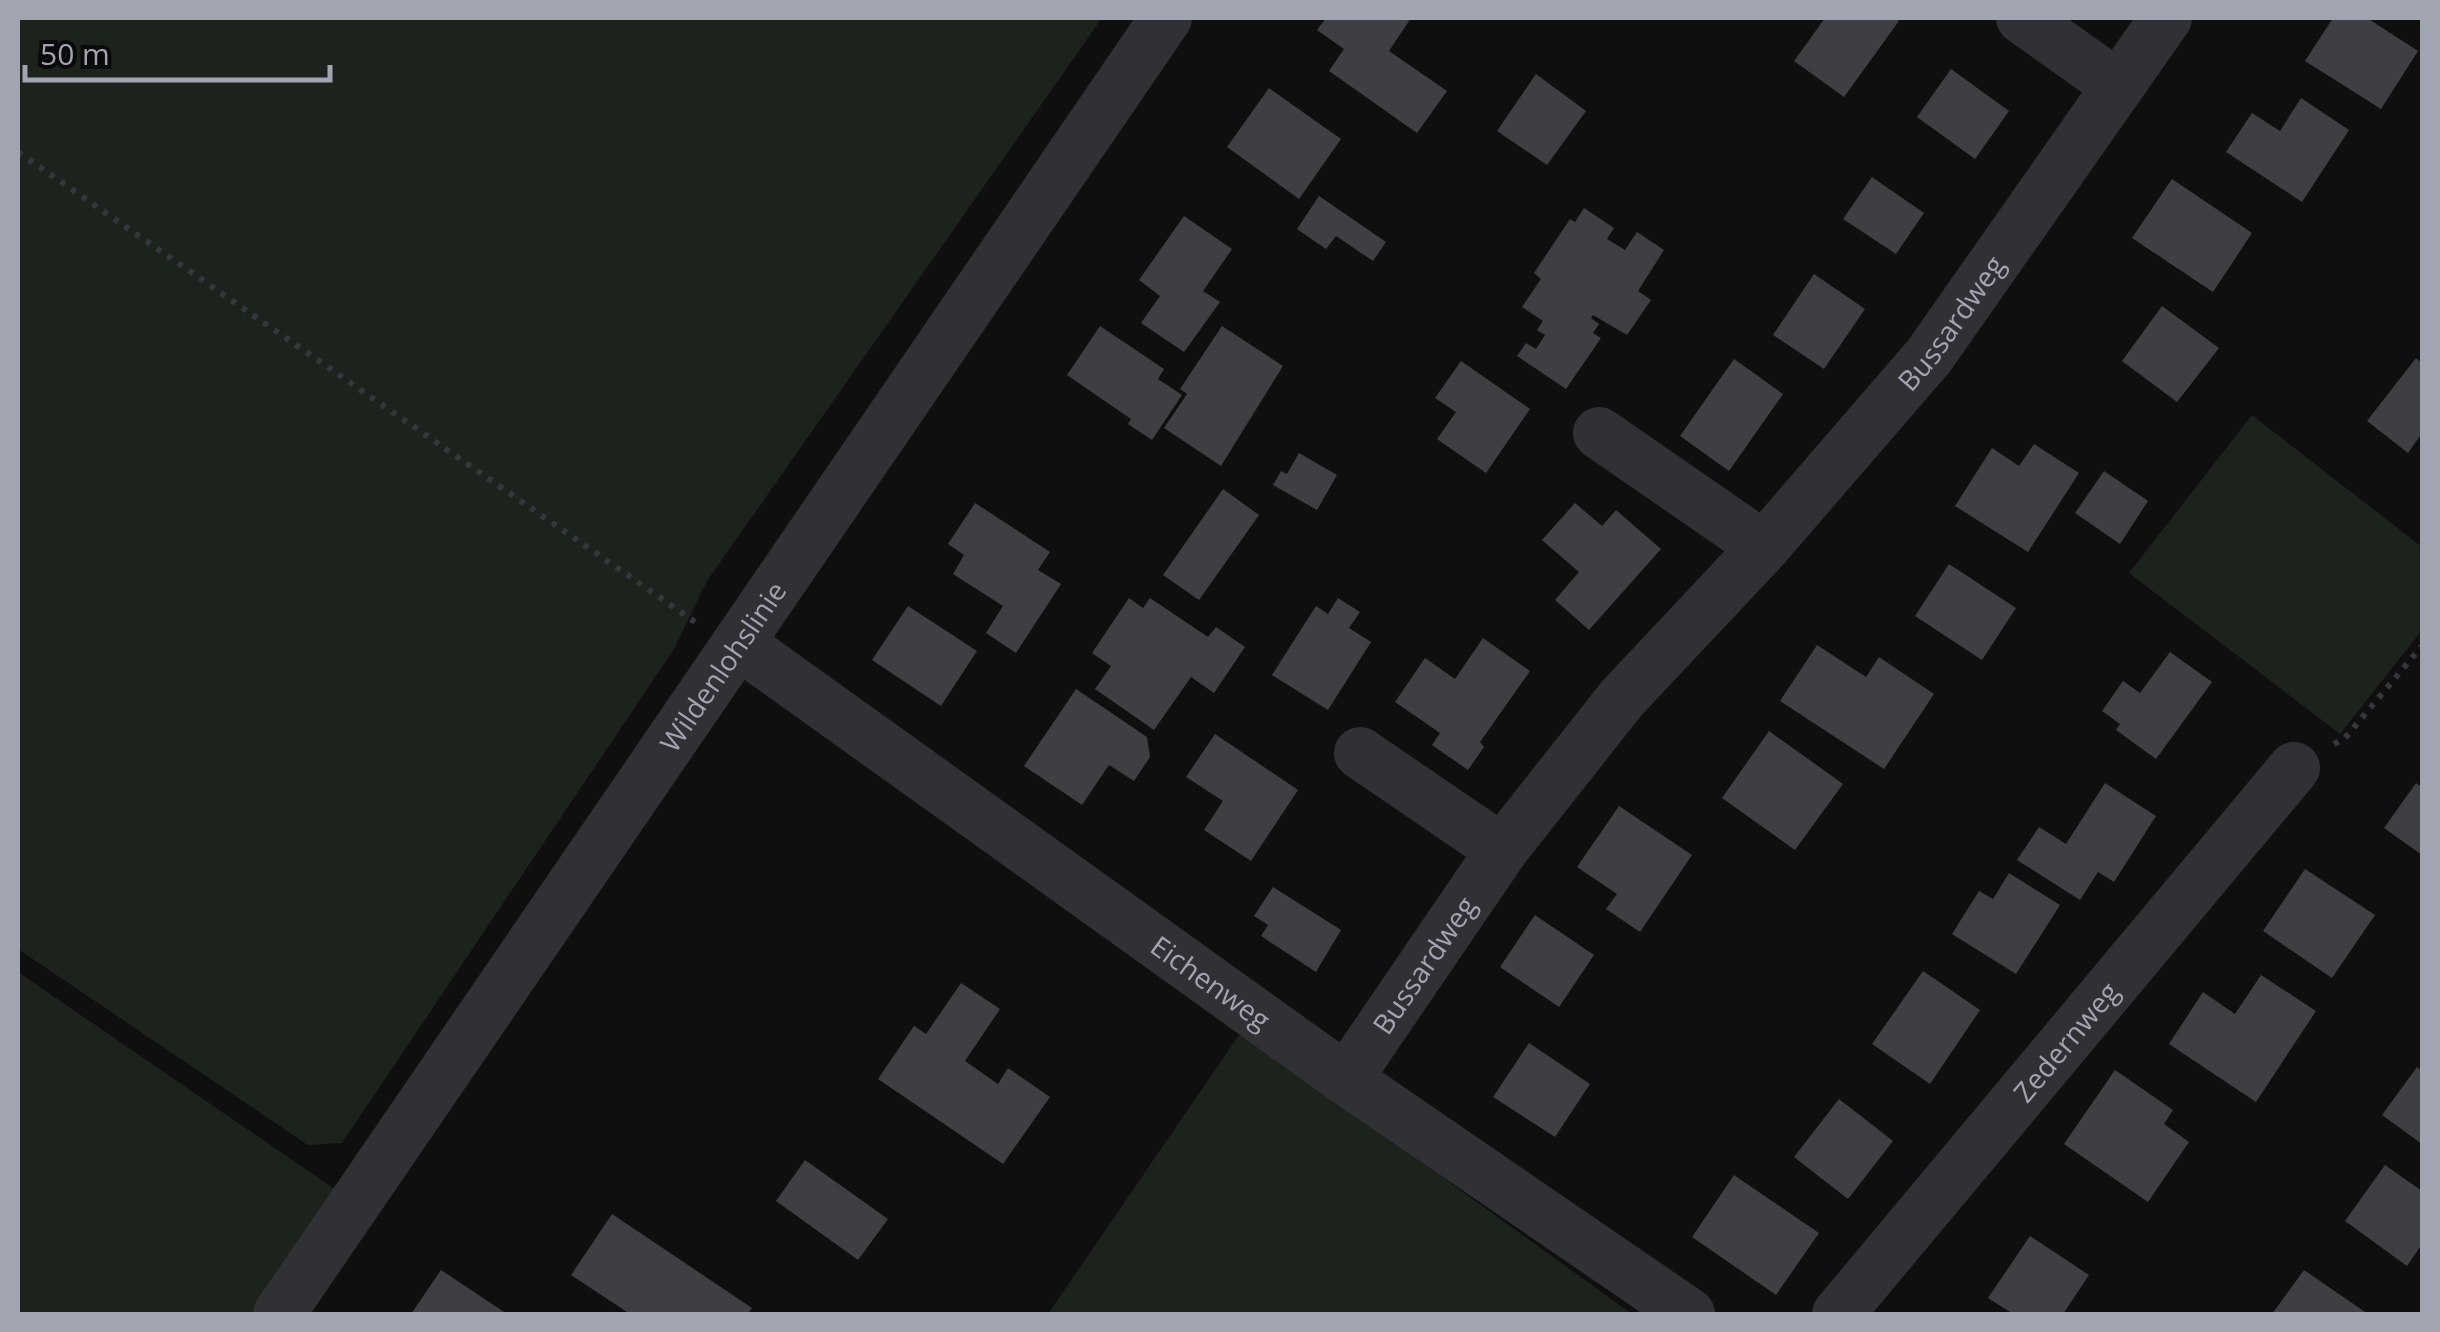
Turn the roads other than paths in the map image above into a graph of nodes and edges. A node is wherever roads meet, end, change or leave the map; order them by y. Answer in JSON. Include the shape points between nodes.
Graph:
{"nodes":[{"id":1,"x":1166,"y":18,"type":"edge"},
{"id":2,"x":2022,"y":18,"type":"edge"},
{"id":3,"x":2166,"y":18,"type":"edge"},
{"id":4,"x":2118,"y":86,"type":"junction"},
{"id":5,"x":1598,"y":433,"type":"dead end"},
{"id":6,"x":1764,"y":547,"type":"junction"},
{"id":7,"x":735,"y":646,"type":"junction"},
{"id":8,"x":1360,"y":754,"type":"dead end"},
{"id":9,"x":2294,"y":768,"type":"road end"},
{"id":10,"x":1502,"y":850,"type":"junction"},
{"id":11,"x":1346,"y":1079,"type":"junction"},
{"id":12,"x":279,"y":1314,"type":"edge"},
{"id":13,"x":1689,"y":1314,"type":"edge"},
{"id":14,"x":1838,"y":1314,"type":"edge"}],
"edges":[{"from":1,"to":7,"type":"street","name":"Wildenlohslinie"},
{"from":2,"to":4,"type":"street"},
{"from":3,"to":4,"type":"street","name":"Bussardweg"},
{"from":4,"to":6,"type":"street","name":"Bussardweg","via":[[1929,356]]},
{"from":5,"to":6,"type":"street"},
{"from":6,"to":10,"type":"street","name":"Bussardweg","via":[[1622,698]]},
{"from":7,"to":11,"type":"street","name":"Eichenweg"},
{"from":7,"to":12,"type":"street","name":"Wildenlohslinie"},
{"from":8,"to":10,"type":"street"},
{"from":9,"to":14,"type":"street","name":"Zedernweg"},
{"from":10,"to":11,"type":"street","name":"Bussardweg"},
{"from":11,"to":13,"type":"street","name":"Eichenweg"}]}
